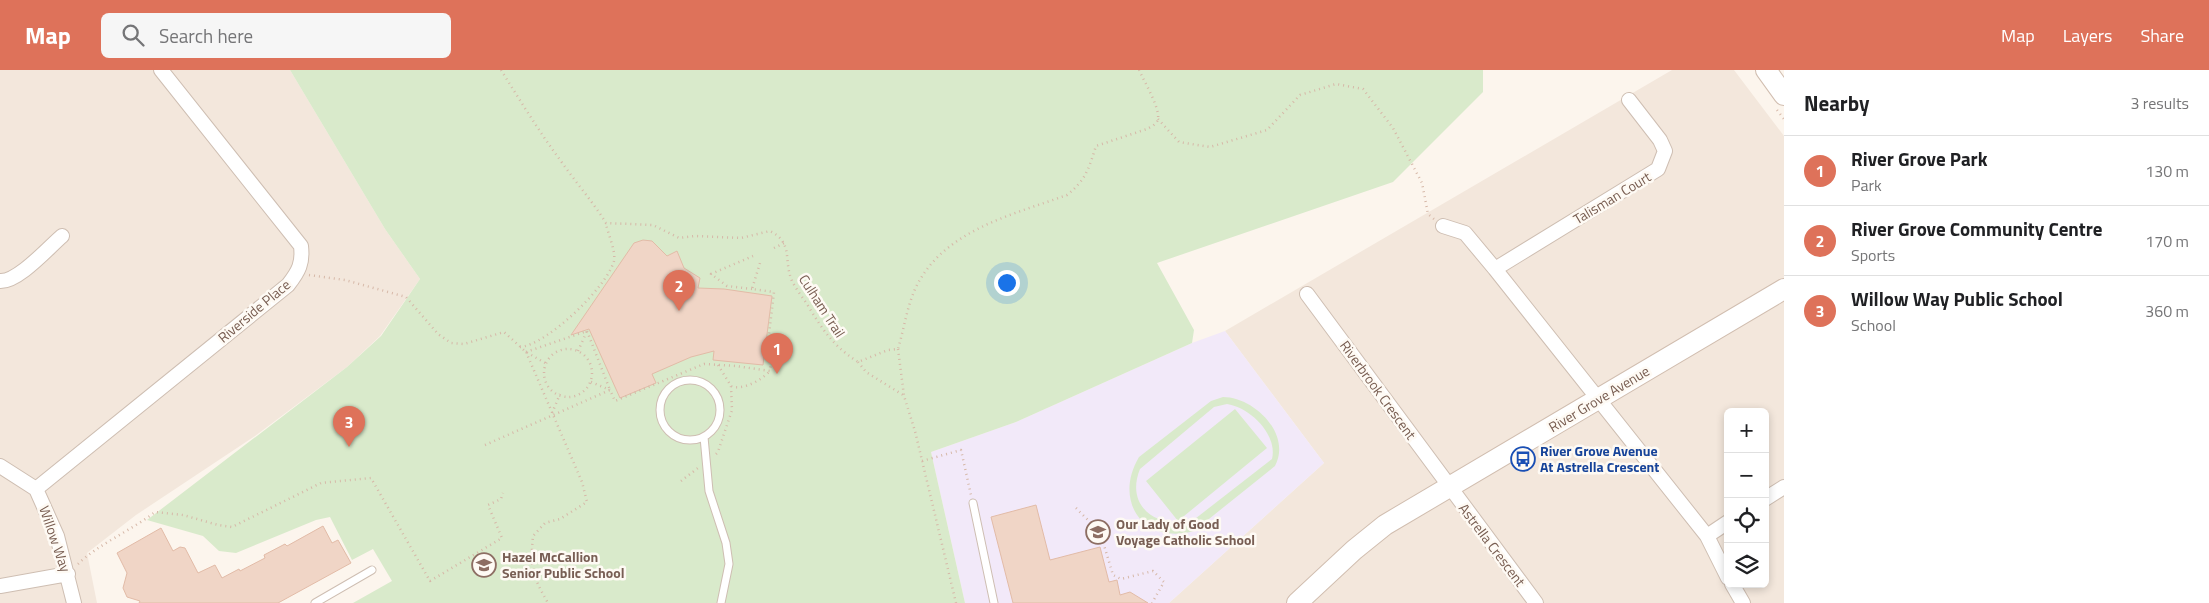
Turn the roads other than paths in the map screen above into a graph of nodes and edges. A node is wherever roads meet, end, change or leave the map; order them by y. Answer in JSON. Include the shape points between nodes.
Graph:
{"nodes":[{"id":1,"x":161,"y":70,"type":"edge"},
{"id":2,"x":1766,"y":70,"type":"edge"},
{"id":3,"x":1784,"y":95,"type":"edge"},
{"id":4,"x":1630,"y":100,"type":"dead end"},
{"id":5,"x":1443,"y":226,"type":"road end"},
{"id":6,"x":62,"y":236,"type":"dead end"},
{"id":7,"x":1495,"y":269,"type":"junction"},
{"id":8,"x":0,"y":281,"type":"edge"},
{"id":9,"x":1784,"y":289,"type":"edge"},
{"id":10,"x":1307,"y":294,"type":"dead end"},
{"id":11,"x":1599,"y":399,"type":"junction"},
{"id":12,"x":704,"y":437,"type":"junction"},
{"id":13,"x":0,"y":466,"type":"edge"},
{"id":14,"x":1449,"y":487,"type":"junction"},
{"id":15,"x":1784,"y":487,"type":"edge"},
{"id":16,"x":36,"y":489,"type":"junction"},
{"id":17,"x":1769,"y":496,"type":"edge"},
{"id":18,"x":973,"y":503,"type":"road end"},
{"id":19,"x":1724,"y":525,"type":"edge"},
{"id":20,"x":1706,"y":536,"type":"junction"},
{"id":21,"x":372,"y":570,"type":"dead end"},
{"id":22,"x":1724,"y":570,"type":"edge"},
{"id":23,"x":68,"y":574,"type":"junction"},
{"id":24,"x":0,"y":586,"type":"edge"},
{"id":25,"x":1734,"y":588,"type":"edge"},
{"id":26,"x":74,"y":603,"type":"edge"},
{"id":27,"x":315,"y":603,"type":"edge"},
{"id":28,"x":721,"y":603,"type":"edge"},
{"id":29,"x":994,"y":603,"type":"edge"},
{"id":30,"x":1297,"y":603,"type":"edge"},
{"id":31,"x":1536,"y":603,"type":"edge"},
{"id":32,"x":1743,"y":603,"type":"edge"}],
"edges":[{"from":1,"to":16,"type":"street","name":"Riverside Place","via":[[301,246],[303,261],[288,284]]},
{"from":2,"to":3,"type":"street"},
{"from":4,"to":7,"type":"street","name":"Talisman Court","via":[[1665,151],[1658,169]]},
{"from":5,"to":7,"type":"street","via":[[1464,233]]},
{"from":6,"to":8,"type":"street","via":[[22,273]]},
{"from":7,"to":11,"type":"street"},
{"from":9,"to":11,"type":"street","name":"River Grove Avenue"},
{"from":10,"to":14,"type":"street","name":"Riverbrook Crescent"},
{"from":11,"to":14,"type":"street","name":"River Grove Avenue"},
{"from":11,"to":20,"type":"street"},
{"from":12,"to":12,"type":"lane","via":[[716,426],[720,403],[712,388],[704,382],[693,379],[678,381],[666,390],[660,403],[663,424],[680,439]]},
{"from":12,"to":28,"type":"lane","via":[[709,491],[726,543],[729,564]]},
{"from":13,"to":16,"type":"street","name":"Willow Way"},
{"from":14,"to":30,"type":"street","name":"River Grove Avenue","via":[[1370,536]]},
{"from":14,"to":31,"type":"street","name":"Astrella Crescent"},
{"from":15,"to":17,"type":"street"},
{"from":16,"to":23,"type":"street","name":"Willow Way","via":[[57,536]]},
{"from":18,"to":29,"type":"lane"},
{"from":19,"to":20,"type":"street"},
{"from":20,"to":22,"type":"street"},
{"from":21,"to":27,"type":"lane"},
{"from":23,"to":24,"type":"street"},
{"from":23,"to":26,"type":"street","name":"Willow Way"},
{"from":25,"to":32,"type":"street"}]}
